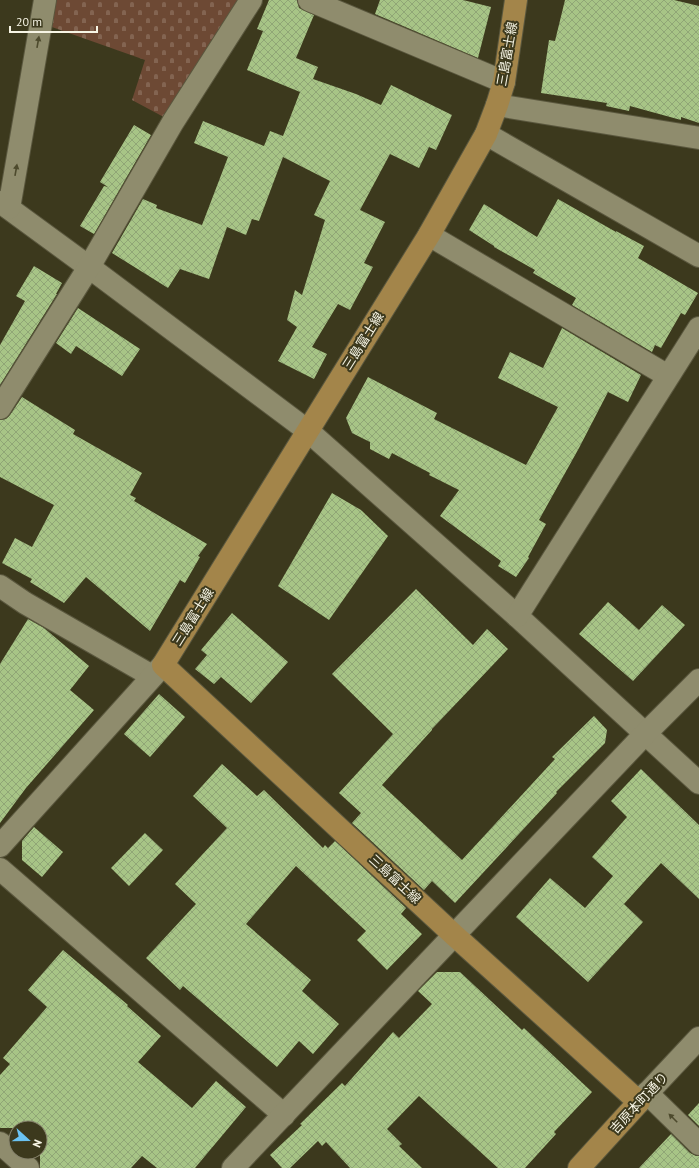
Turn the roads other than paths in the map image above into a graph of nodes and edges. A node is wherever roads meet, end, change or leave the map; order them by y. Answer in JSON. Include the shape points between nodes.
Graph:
{"nodes":[{"id":1,"x":45,"y":0,"type":"edge"},
{"id":2,"x":251,"y":0,"type":"edge"},
{"id":3,"x":309,"y":0,"type":"edge"},
{"id":4,"x":516,"y":0,"type":"edge"},
{"id":5,"x":504,"y":82,"type":"junction"},
{"id":6,"x":497,"y":104,"type":"junction"},
{"id":7,"x":486,"y":134,"type":"junction"},
{"id":8,"x":699,"y":138,"type":"edge"},
{"id":9,"x":5,"y":205,"type":"edge"},
{"id":10,"x":429,"y":235,"type":"junction"},
{"id":11,"x":699,"y":256,"type":"edge"},
{"id":12,"x":89,"y":267,"type":"junction"},
{"id":13,"x":699,"y":328,"type":"edge"},
{"id":14,"x":668,"y":376,"type":"junction"},
{"id":15,"x":0,"y":408,"type":"edge"},
{"id":16,"x":308,"y":431,"type":"junction"},
{"id":17,"x":0,"y":586,"type":"edge"},
{"id":18,"x":517,"y":616,"type":"junction"},
{"id":19,"x":158,"y":670,"type":"junction"},
{"id":20,"x":699,"y":680,"type":"edge"},
{"id":21,"x":645,"y":734,"type":"junction"},
{"id":22,"x":699,"y":783,"type":"edge"},
{"id":23,"x":0,"y":846,"type":"edge"},
{"id":24,"x":0,"y":869,"type":"edge"},
{"id":25,"x":454,"y":935,"type":"junction"},
{"id":26,"x":699,"y":1038,"type":"edge"},
{"id":27,"x":643,"y":1098,"type":"junction"},
{"id":28,"x":284,"y":1115,"type":"junction"},
{"id":29,"x":0,"y":1142,"type":"edge"},
{"id":30,"x":699,"y":1144,"type":"edge"},
{"id":31,"x":28,"y":1168,"type":"edge"},
{"id":32,"x":233,"y":1168,"type":"edge"},
{"id":33,"x":579,"y":1168,"type":"edge"}],
"edges":[{"from":9,"to":1,"type":"street","one_way":true},
{"from":2,"to":12,"type":"street","via":[[173,122]]},
{"from":3,"to":5,"type":"street"},
{"from":4,"to":5,"type":"main road","name":"三島富士線"},
{"from":5,"to":6,"type":"main road","name":"三島富士線"},
{"from":6,"to":7,"type":"main road","name":"三島富士線"},
{"from":6,"to":8,"type":"street"},
{"from":7,"to":10,"type":"main road","name":"三島富士線"},
{"from":7,"to":11,"type":"street"},
{"from":9,"to":12,"type":"street"},
{"from":10,"to":14,"type":"street"},
{"from":10,"to":16,"type":"main road","name":"三島富士線"},
{"from":12,"to":15,"type":"street"},
{"from":12,"to":16,"type":"street"},
{"from":13,"to":14,"type":"street"},
{"from":14,"to":18,"type":"street"},
{"from":16,"to":18,"type":"street"},
{"from":16,"to":19,"type":"main road","name":"三島富士線"},
{"from":17,"to":19,"type":"street","via":[[26,603]]},
{"from":18,"to":21,"type":"street"},
{"from":19,"to":23,"type":"street"},
{"from":19,"to":25,"type":"main road","name":"三島富士線"},
{"from":20,"to":21,"type":"street"},
{"from":21,"to":22,"type":"street"},
{"from":21,"to":25,"type":"street"},
{"from":24,"to":28,"type":"street"},
{"from":25,"to":27,"type":"main road","name":"三島富士線"},
{"from":25,"to":28,"type":"street"},
{"from":26,"to":27,"type":"street","name":"吉原本町通り"},
{"from":30,"to":27,"type":"street","one_way":true},
{"from":27,"to":33,"type":"main road","name":"吉原本町通り"},
{"from":28,"to":32,"type":"street"},
{"from":29,"to":31,"type":"street"}]}
